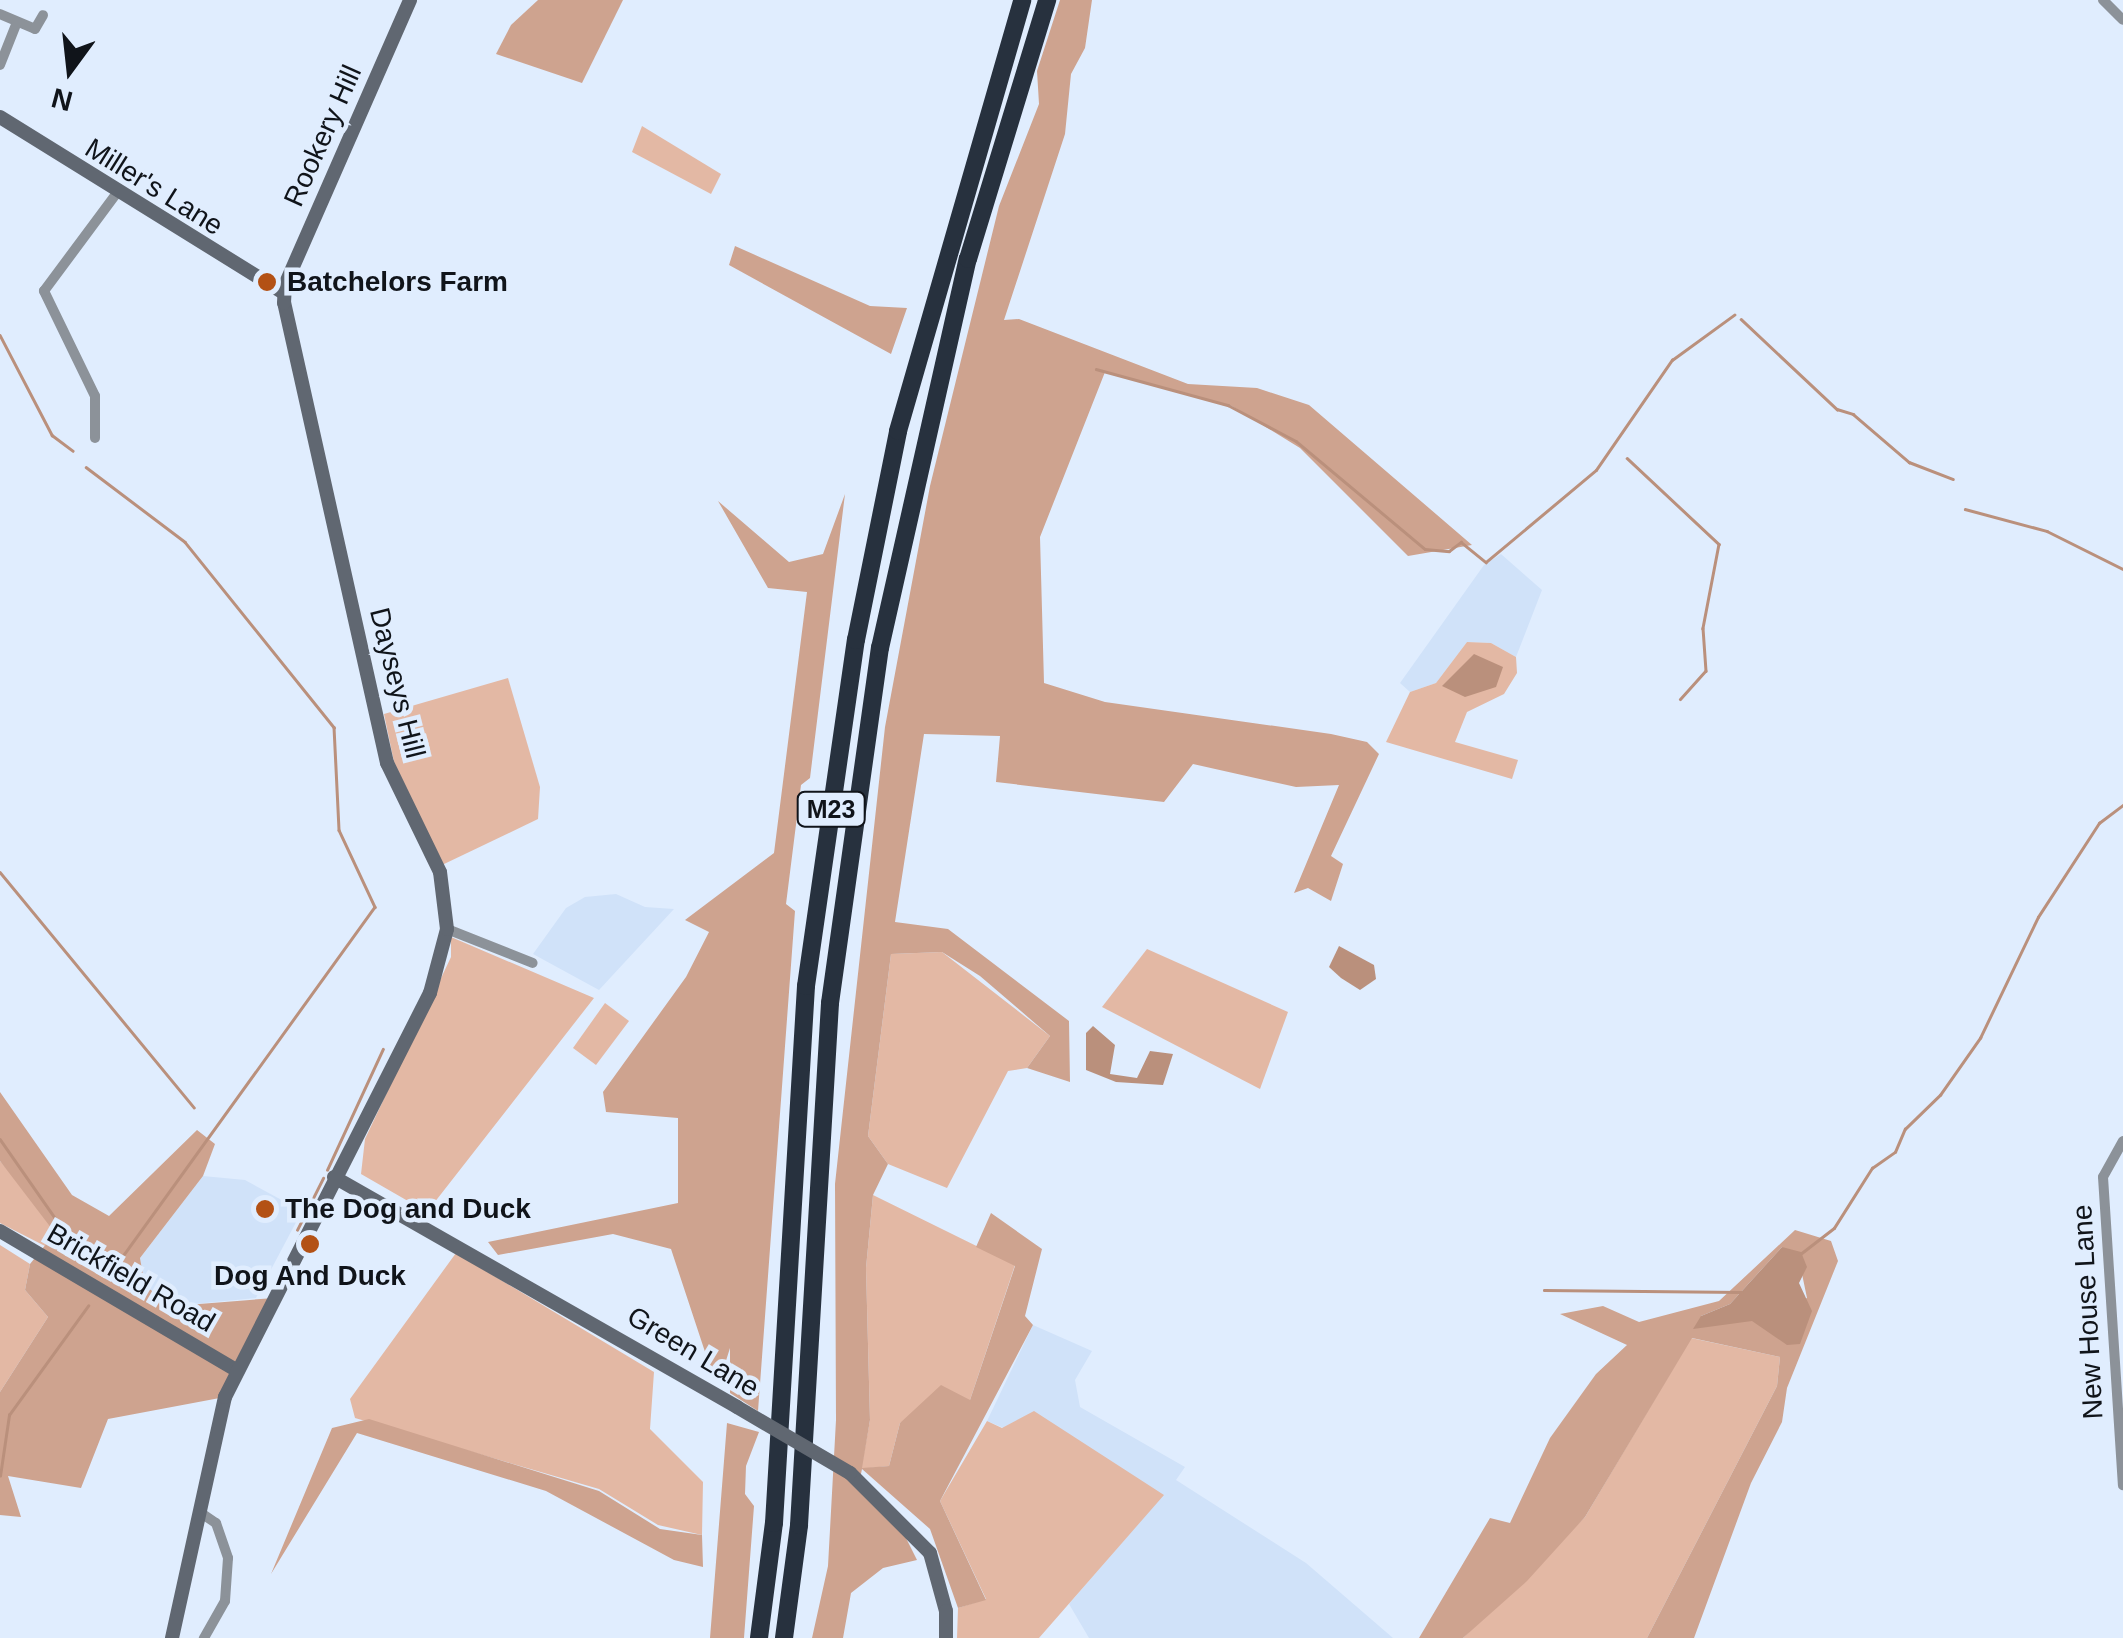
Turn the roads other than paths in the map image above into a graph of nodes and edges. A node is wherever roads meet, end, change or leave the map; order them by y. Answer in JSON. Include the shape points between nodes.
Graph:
{"nodes":[{"id":1,"x":410,"y":0,"type":"edge"},
{"id":2,"x":1022,"y":0,"type":"edge"},
{"id":3,"x":1047,"y":0,"type":"edge"},
{"id":4,"x":2104,"y":0,"type":"edge"},
{"id":5,"x":0,"y":14,"type":"edge"},
{"id":6,"x":43,"y":14,"type":"dead end"},
{"id":7,"x":2123,"y":20,"type":"edge"},
{"id":8,"x":17,"y":22,"type":"junction"},
{"id":9,"x":0,"y":64,"type":"edge"},
{"id":10,"x":0,"y":117,"type":"edge"},
{"id":11,"x":116,"y":194,"type":"junction"},
{"id":12,"x":284,"y":292,"type":"junction"},
{"id":13,"x":95,"y":438,"type":"dead end"},
{"id":14,"x":448,"y":929,"type":"junction"},
{"id":15,"x":533,"y":963,"type":"dead end"},
{"id":16,"x":2123,"y":1141,"type":"edge"},
{"id":17,"x":334,"y":1177,"type":"junction"},
{"id":18,"x":0,"y":1231,"type":"edge"},
{"id":19,"x":236,"y":1370,"type":"junction"},
{"id":20,"x":2123,"y":1485,"type":"edge"},
{"id":21,"x":201,"y":1513,"type":"junction"},
{"id":22,"x":172,"y":1638,"type":"edge"},
{"id":23,"x":204,"y":1638,"type":"edge"},
{"id":24,"x":759,"y":1638,"type":"edge"},
{"id":25,"x":784,"y":1638,"type":"edge"},
{"id":26,"x":946,"y":1638,"type":"edge"}],
"edges":[{"from":1,"to":12,"type":"street","name":"Rookery Hill"},
{"from":2,"to":24,"type":"highway","number":"M23","via":[[912,378],[856,640],[806,986],[774,1523]]},
{"from":3,"to":25,"type":"highway","number":"M23","via":[[968,259],[880,648],[830,1003],[799,1525]]},
{"from":4,"to":7,"type":"street"},
{"from":5,"to":8,"type":"street"},
{"from":6,"to":8,"type":"street","via":[[35,29]]},
{"from":8,"to":9,"type":"street"},
{"from":10,"to":11,"type":"street","name":"Miller's Lane"},
{"from":11,"to":12,"type":"street","name":"Miller's Lane"},
{"from":11,"to":13,"type":"street","via":[[44,291],[96,396]]},
{"from":12,"to":14,"type":"street","name":"Dayseys Hill","via":[[387,763],[440,872]]},
{"from":14,"to":15,"type":"street"},
{"from":14,"to":17,"type":"street","name":"Dayseys Hill","via":[[430,993]]},
{"from":16,"to":20,"type":"street","name":"New House Lane","via":[[2103,1178]]},
{"from":17,"to":19,"type":"street","name":"Dayseys Hill"},
{"from":17,"to":26,"type":"street","name":"Green Lane","bridge":true,"via":[[850,1473],[930,1553]]},
{"from":18,"to":19,"type":"street","name":"Brickfield Road"},
{"from":19,"to":21,"type":"street","name":"Dayseys Hill"},
{"from":21,"to":22,"type":"street","name":"Dayseys Hill"},
{"from":21,"to":23,"type":"street","via":[[216,1524],[228,1558],[225,1601]]}]}
